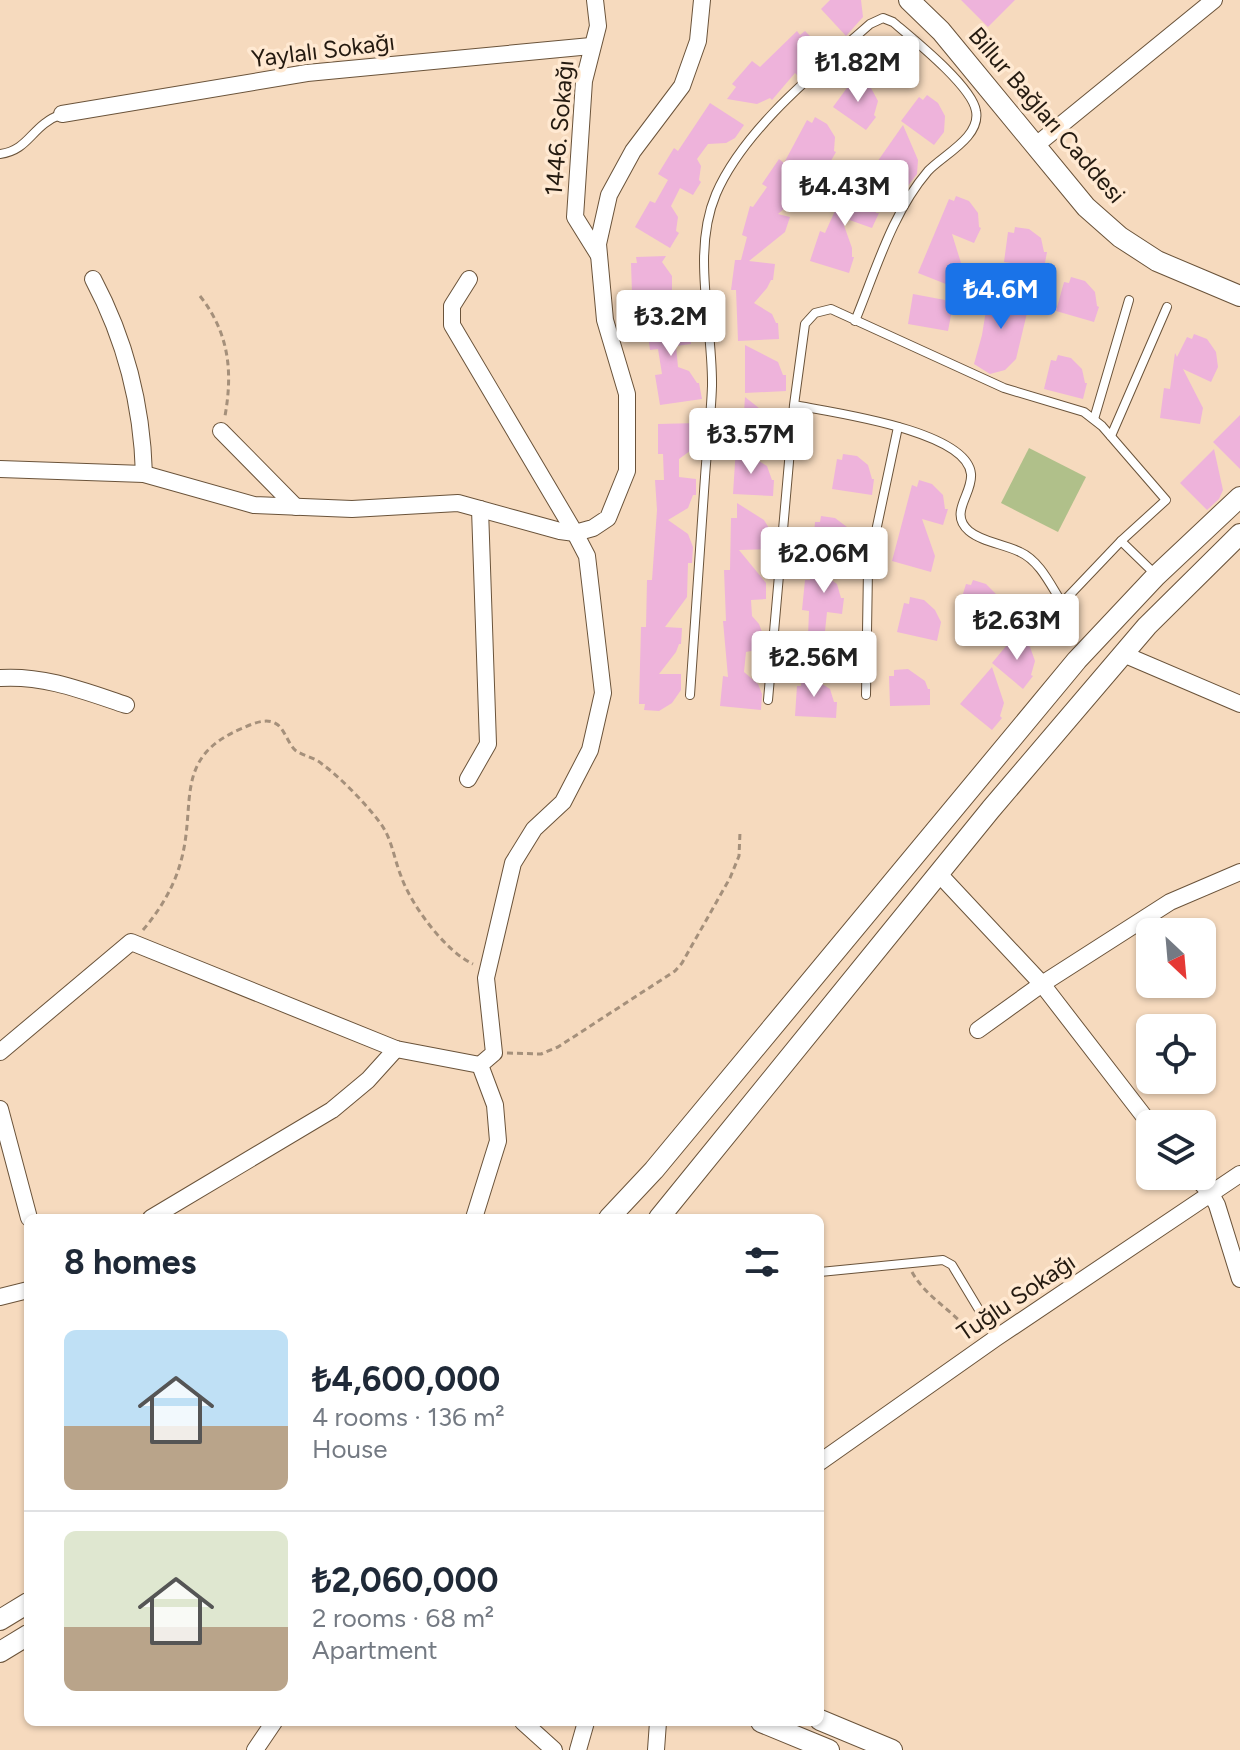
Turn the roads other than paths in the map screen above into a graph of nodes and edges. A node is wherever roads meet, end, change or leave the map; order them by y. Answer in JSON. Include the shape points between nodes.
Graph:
{"nodes":[{"id":1,"x":595,"y":0,"type":"edge"},
{"id":2,"x":702,"y":0,"type":"edge"},
{"id":3,"x":909,"y":0,"type":"edge"},
{"id":4,"x":1214,"y":0,"type":"edge"},
{"id":5,"x":591,"y":46,"type":"junction"},
{"id":6,"x":62,"y":114,"type":"joint"},
{"id":7,"x":1035,"y":146,"type":"junction"},
{"id":8,"x":0,"y":154,"type":"edge"},
{"id":9,"x":599,"y":255,"type":"junction"},
{"id":10,"x":93,"y":279,"type":"dead end"},
{"id":11,"x":469,"y":279,"type":"dead end"},
{"id":12,"x":1240,"y":296,"type":"edge"},
{"id":13,"x":1129,"y":300,"type":"dead end"},
{"id":14,"x":1167,"y":307,"type":"dead end"},
{"id":15,"x":855,"y":321,"type":"junction"},
{"id":16,"x":794,"y":405,"type":"junction"},
{"id":17,"x":1094,"y":419,"type":"junction"},
{"id":18,"x":898,"y":427,"type":"junction"},
{"id":19,"x":221,"y":431,"type":"road end"},
{"id":20,"x":1111,"y":436,"type":"junction"},
{"id":21,"x":0,"y":469,"type":"edge"},
{"id":22,"x":144,"y":474,"type":"junction"},
{"id":23,"x":1240,"y":497,"type":"edge"},
{"id":24,"x":296,"y":507,"type":"junction"},
{"id":25,"x":480,"y":509,"type":"junction"},
{"id":26,"x":575,"y":533,"type":"junction"},
{"id":27,"x":1240,"y":534,"type":"edge"},
{"id":28,"x":1121,"y":541,"type":"junction"},
{"id":29,"x":1156,"y":576,"type":"junction"},
{"id":30,"x":1123,"y":654,"type":"junction"},
{"id":31,"x":0,"y":678,"type":"edge"},
{"id":32,"x":690,"y":695,"type":"dead end"},
{"id":33,"x":866,"y":695,"type":"dead end"},
{"id":34,"x":768,"y":700,"type":"dead end"},
{"id":35,"x":1240,"y":704,"type":"edge"},
{"id":36,"x":126,"y":705,"type":"dead end"},
{"id":37,"x":468,"y":779,"type":"dead end"},
{"id":38,"x":1240,"y":872,"type":"edge"},
{"id":39,"x":939,"y":874,"type":"junction"},
{"id":40,"x":1042,"y":984,"type":"junction"},
{"id":41,"x":978,"y":1030,"type":"dead end"},
{"id":42,"x":396,"y":1049,"type":"junction"},
{"id":43,"x":0,"y":1052,"type":"edge"},
{"id":44,"x":480,"y":1065,"type":"junction"},
{"id":45,"x":0,"y":1109,"type":"edge"},
{"id":46,"x":1139,"y":1110,"type":"edge"},
{"id":47,"x":1240,"y":1174,"type":"edge"},
{"id":48,"x":1207,"y":1190,"type":"edge"},
{"id":49,"x":1211,"y":1194,"type":"junction"},
{"id":50,"x":28,"y":1214,"type":"edge"},
{"id":51,"x":158,"y":1214,"type":"edge"},
{"id":52,"x":475,"y":1214,"type":"edge"},
{"id":53,"x":613,"y":1214,"type":"edge"},
{"id":54,"x":662,"y":1214,"type":"edge"},
{"id":55,"x":824,"y":1272,"type":"edge"},
{"id":56,"x":1240,"y":1279,"type":"edge"},
{"id":57,"x":24,"y":1291,"type":"edge"},
{"id":58,"x":0,"y":1297,"type":"edge"},
{"id":59,"x":996,"y":1338,"type":"junction"},
{"id":60,"x":824,"y":1459,"type":"edge"},
{"id":61,"x":24,"y":1605,"type":"edge"},
{"id":62,"x":0,"y":1620,"type":"edge"},
{"id":63,"x":24,"y":1637,"type":"edge"},
{"id":64,"x":0,"y":1652,"type":"edge"},
{"id":65,"x":824,"y":1722,"type":"edge"},
{"id":66,"x":271,"y":1726,"type":"edge"},
{"id":67,"x":527,"y":1726,"type":"edge"},
{"id":68,"x":585,"y":1726,"type":"edge"},
{"id":69,"x":658,"y":1726,"type":"edge"},
{"id":70,"x":771,"y":1726,"type":"edge"},
{"id":71,"x":255,"y":1750,"type":"edge"},
{"id":72,"x":554,"y":1750,"type":"edge"},
{"id":73,"x":578,"y":1750,"type":"edge"},
{"id":74,"x":656,"y":1750,"type":"edge"},
{"id":75,"x":829,"y":1750,"type":"edge"},
{"id":76,"x":892,"y":1750,"type":"edge"}],
"edges":[{"from":1,"to":5,"type":"street","name":"1446. Sokağı","via":[[598,26]]},
{"from":2,"to":9,"type":"street","via":[[698,41],[682,86],[633,151],[609,195]]},
{"from":3,"to":7,"type":"street","name":"Billur Bağları Caddesi"},
{"from":4,"to":7,"type":"street"},
{"from":5,"to":6,"type":"street","name":"Yaylalı Sokağı","via":[[307,73]]},
{"from":5,"to":9,"type":"street","name":"1446. Sokağı","via":[[575,217]]},
{"from":6,"to":8,"type":"lane","via":[[40,125],[18,150]]},
{"from":7,"to":12,"type":"street","name":"Billur Bağları Caddesi","via":[[1086,207],[1120,237],[1157,261]]},
{"from":9,"to":26,"type":"street","via":[[605,320],[627,394],[627,471],[608,518]]},
{"from":10,"to":22,"type":"street","via":[[118,331],[135,386]]},
{"from":11,"to":26,"type":"street","via":[[452,306],[455,334]]},
{"from":13,"to":17,"type":"lane"},
{"from":14,"to":20,"type":"lane"},
{"from":15,"to":16,"type":"lane","via":[[831,309],[807,320]]},
{"from":15,"to":17,"type":"lane","via":[[1004,388]]},
{"from":15,"to":32,"type":"lane","via":[[912,193],[939,159],[970,135],[976,122],[973,102],[942,65],[883,18],[870,24],[770,117],[728,172],[711,207],[706,279],[712,388]]},
{"from":16,"to":18,"type":"lane"},
{"from":16,"to":34,"type":"lane"},
{"from":17,"to":20,"type":"lane"},
{"from":18,"to":28,"type":"lane","via":[[936,439],[967,462],[971,479],[960,510],[963,524],[971,533],[1022,552],[1042,571],[1062,603]]},
{"from":18,"to":33,"type":"lane","via":[[868,569]]},
{"from":19,"to":24,"type":"street"},
{"from":20,"to":28,"type":"lane","via":[[1166,500]]},
{"from":21,"to":22,"type":"street"},
{"from":22,"to":24,"type":"street","via":[[254,505]]},
{"from":23,"to":29,"type":"street"},
{"from":24,"to":25,"type":"street","via":[[458,503]]},
{"from":25,"to":26,"type":"street"},
{"from":25,"to":37,"type":"street","via":[[488,744]]},
{"from":26,"to":44,"type":"street","via":[[587,556],[603,693],[590,750],[563,802],[534,829],[513,863],[486,978],[494,1053]]},
{"from":27,"to":30,"type":"street"},
{"from":28,"to":29,"type":"lane"},
{"from":29,"to":53,"type":"street","via":[[1077,660]]},
{"from":30,"to":35,"type":"street"},
{"from":30,"to":39,"type":"street"},
{"from":31,"to":36,"type":"street","via":[[47,681]]},
{"from":38,"to":40,"type":"street","via":[[1170,902]]},
{"from":39,"to":40,"type":"street"},
{"from":39,"to":54,"type":"street"},
{"from":40,"to":41,"type":"street"},
{"from":40,"to":46,"type":"street"},
{"from":42,"to":43,"type":"street","via":[[131,942]]},
{"from":42,"to":44,"type":"street"},
{"from":42,"to":51,"type":"street","via":[[332,1110]]},
{"from":44,"to":52,"type":"street","via":[[495,1105],[498,1141]]},
{"from":45,"to":50,"type":"street"},
{"from":47,"to":49,"type":"street","name":"Tuğlu Sokağı"},
{"from":48,"to":49,"type":"street"},
{"from":49,"to":56,"type":"street"},
{"from":49,"to":59,"type":"street","name":"Tuğlu Sokağı"},
{"from":55,"to":59,"type":"lane","via":[[948,1262]]},
{"from":57,"to":58,"type":"street"},
{"from":59,"to":60,"type":"street","name":"Tuğlu Sokağı"},
{"from":61,"to":62,"type":"street"},
{"from":63,"to":64,"type":"street"},
{"from":65,"to":76,"type":"street"},
{"from":66,"to":71,"type":"street"},
{"from":67,"to":72,"type":"street"},
{"from":68,"to":73,"type":"street"},
{"from":69,"to":74,"type":"street"},
{"from":70,"to":75,"type":"street"}]}
